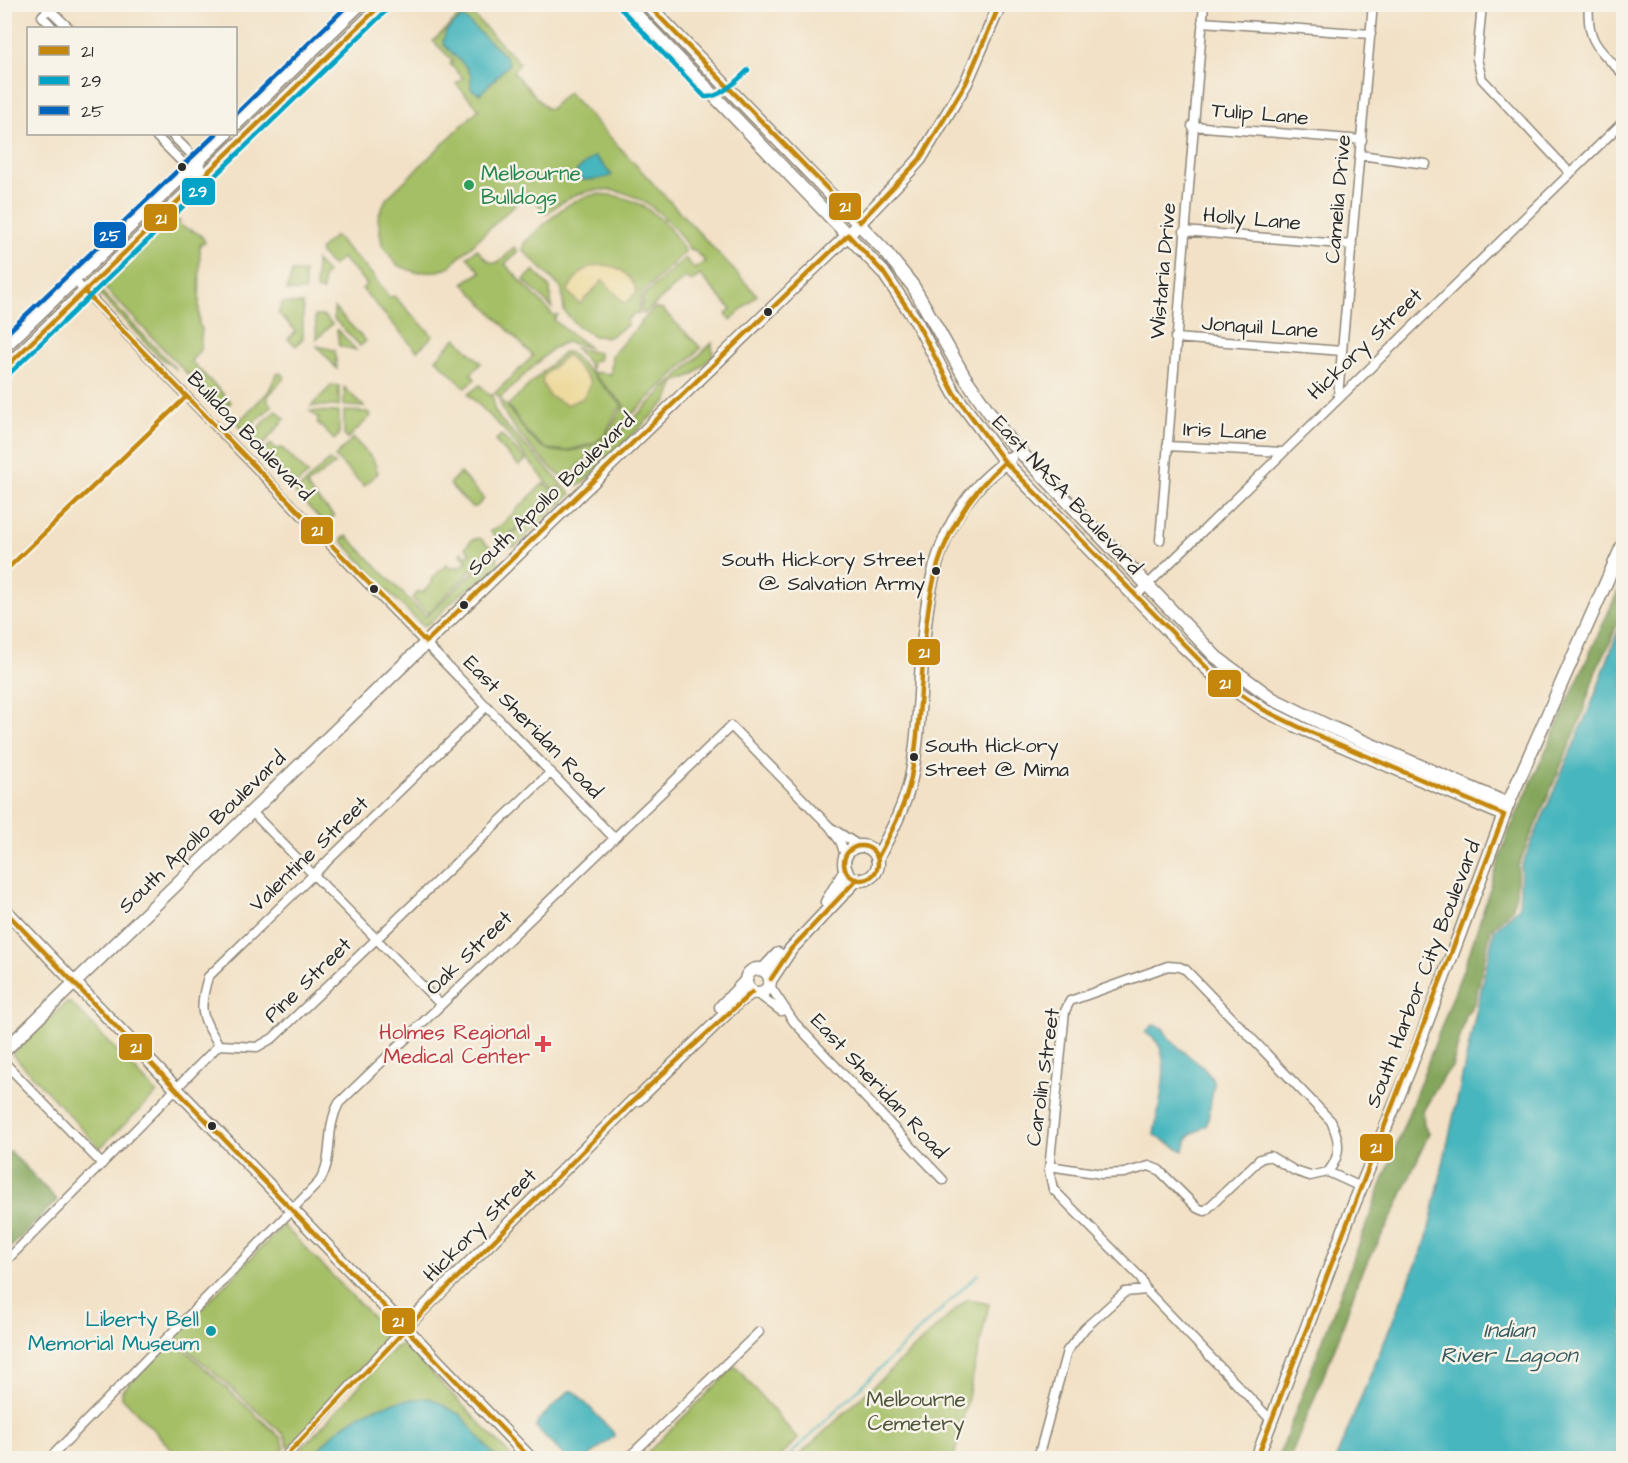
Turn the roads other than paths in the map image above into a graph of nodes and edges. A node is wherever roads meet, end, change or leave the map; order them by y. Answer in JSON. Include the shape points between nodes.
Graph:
{"nodes":[{"id":1,"x":360,"y":4,"type":"edge"},
{"id":2,"x":383,"y":4,"type":"edge"},
{"id":3,"x":626,"y":4,"type":"edge"},
{"id":4,"x":647,"y":4,"type":"edge"},
{"id":5,"x":1000,"y":4,"type":"edge"},
{"id":6,"x":1204,"y":4,"type":"edge"},
{"id":7,"x":1373,"y":4,"type":"edge"},
{"id":8,"x":1482,"y":4,"type":"edge"},
{"id":9,"x":1588,"y":4,"type":"edge"},
{"id":10,"x":1202,"y":22,"type":"junction"},
{"id":11,"x":52,"y":27,"type":"edge"},
{"id":12,"x":68,"y":27,"type":"edge"},
{"id":13,"x":1371,"y":34,"type":"junction"},
{"id":14,"x":1623,"y":75,"type":"edge"},
{"id":15,"x":1623,"y":121,"type":"edge"},
{"id":16,"x":237,"y":123,"type":"edge"},
{"id":17,"x":1192,"y":126,"type":"junction"},
{"id":18,"x":155,"y":135,"type":"edge"},
{"id":19,"x":171,"y":135,"type":"edge"},
{"id":20,"x":173,"y":135,"type":"edge"},
{"id":21,"x":225,"y":135,"type":"edge"},
{"id":22,"x":1362,"y":140,"type":"junction"},
{"id":23,"x":164,"y":143,"type":"junction"},
{"id":24,"x":1360,"y":155,"type":"junction"},
{"id":25,"x":1426,"y":164,"type":"dead end"},
{"id":26,"x":193,"y":165,"type":"junction"},
{"id":27,"x":1570,"y":173,"type":"junction"},
{"id":28,"x":204,"y":177,"type":"junction"},
{"id":29,"x":860,"y":222,"type":"junction"},
{"id":30,"x":1184,"y":231,"type":"junction"},
{"id":31,"x":848,"y":235,"type":"junction"},
{"id":32,"x":1352,"y":245,"type":"junction"},
{"id":33,"x":74,"y":280,"type":"junction"},
{"id":34,"x":85,"y":292,"type":"junction"},
{"id":35,"x":930,"y":314,"type":"junction"},
{"id":36,"x":916,"y":321,"type":"junction"},
{"id":37,"x":1175,"y":338,"type":"junction"},
{"id":38,"x":4,"y":347,"type":"edge"},
{"id":39,"x":1342,"y":351,"type":"junction"},
{"id":40,"x":4,"y":369,"type":"edge"},
{"id":41,"x":1338,"y":396,"type":"junction"},
{"id":42,"x":1167,"y":446,"type":"junction"},
{"id":43,"x":1018,"y":451,"type":"junction"},
{"id":44,"x":1282,"y":452,"type":"junction"},
{"id":45,"x":1005,"y":462,"type":"junction"},
{"id":46,"x":1160,"y":540,"type":"dead end"},
{"id":47,"x":1623,"y":542,"type":"edge"},
{"id":48,"x":1146,"y":585,"type":"junction"},
{"id":49,"x":1135,"y":597,"type":"junction"},
{"id":50,"x":426,"y":642,"type":"junction"},
{"id":51,"x":488,"y":706,"type":"junction"},
{"id":52,"x":551,"y":772,"type":"junction"},
{"id":53,"x":1506,"y":809,"type":"junction"},
{"id":54,"x":251,"y":811,"type":"junction"},
{"id":55,"x":830,"y":827,"type":"junction"},
{"id":56,"x":892,"y":827,"type":"junction"},
{"id":57,"x":613,"y":837,"type":"junction"},
{"id":58,"x":862,"y":846,"type":"junction"},
{"id":59,"x":845,"y":856,"type":"junction"},
{"id":60,"x":878,"y":857,"type":"junction"},
{"id":61,"x":846,"y":870,"type":"junction"},
{"id":62,"x":314,"y":874,"type":"junction"},
{"id":63,"x":857,"y":879,"type":"junction"},
{"id":64,"x":4,"y":909,"type":"edge"},
{"id":65,"x":377,"y":939,"type":"junction"},
{"id":66,"x":768,"y":978,"type":"junction"},
{"id":67,"x":746,"y":981,"type":"junction"},
{"id":68,"x":74,"y":982,"type":"junction"},
{"id":69,"x":755,"y":993,"type":"junction"},
{"id":70,"x":441,"y":1005,"type":"junction"},
{"id":71,"x":789,"y":1016,"type":"junction"},
{"id":72,"x":690,"y":1044,"type":"junction"},
{"id":73,"x":219,"y":1046,"type":"junction"},
{"id":74,"x":4,"y":1051,"type":"edge"},
{"id":75,"x":4,"y":1062,"type":"edge"},
{"id":76,"x":175,"y":1090,"type":"junction"},
{"id":77,"x":102,"y":1164,"type":"junction"},
{"id":78,"x":1049,"y":1166,"type":"junction"},
{"id":79,"x":1328,"y":1172,"type":"junction"},
{"id":80,"x":943,"y":1180,"type":"dead end"},
{"id":81,"x":1361,"y":1187,"type":"junction"},
{"id":82,"x":291,"y":1211,"type":"junction"},
{"id":83,"x":4,"y":1263,"type":"edge"},
{"id":84,"x":1146,"y":1290,"type":"junction"},
{"id":85,"x":404,"y":1328,"type":"junction"},
{"id":86,"x":759,"y":1332,"type":"dead end"},
{"id":87,"x":1272,"y":1421,"type":"junction"},
{"id":88,"x":50,"y":1458,"type":"edge"},
{"id":89,"x":285,"y":1458,"type":"edge"},
{"id":90,"x":530,"y":1458,"type":"edge"},
{"id":91,"x":628,"y":1458,"type":"edge"},
{"id":92,"x":1038,"y":1458,"type":"edge"},
{"id":93,"x":1257,"y":1458,"type":"edge"}],
"edges":[{"from":1,"to":16,"type":"main road"},
{"from":2,"to":28,"type":"main road"},
{"from":3,"to":31,"type":"main road","name":"East NASA Boulevard"},
{"from":4,"to":29,"type":"main road","name":"East NASA Boulevard"},
{"from":5,"to":29,"type":"main road","name":"South Apollo Boulevard","via":[[966,84],[920,159]]},
{"from":6,"to":10,"type":"street","name":"Wistaria Drive"},
{"from":7,"to":13,"type":"street","name":"Camelia Drive"},
{"from":8,"to":27,"type":"street","via":[[1477,58],[1482,79]]},
{"from":9,"to":14,"type":"street","via":[[1587,27],[1599,50]]},
{"from":10,"to":13,"type":"street"},
{"from":10,"to":17,"type":"street","name":"Wistaria Drive"},
{"from":11,"to":12,"type":"street","via":[[42,16],[49,9]]},
{"from":13,"to":22,"type":"street","name":"Camelia Drive"},
{"from":15,"to":27,"type":"street","name":"Hickory Street"},
{"from":17,"to":22,"type":"street","name":"Tulip Lane"},
{"from":17,"to":30,"type":"street","name":"Wistaria Drive"},
{"from":18,"to":23,"type":"street"},
{"from":19,"to":23,"type":"street"},
{"from":20,"to":26,"type":"street"},
{"from":21,"to":26,"type":"main road"},
{"from":22,"to":24,"type":"street","name":"Camelia Drive"},
{"from":23,"to":26,"type":"street"},
{"from":24,"to":25,"type":"street"},
{"from":24,"to":32,"type":"street","name":"Camelia Drive"},
{"from":26,"to":28,"type":"street"},
{"from":26,"to":33,"type":"main road"},
{"from":27,"to":41,"type":"street","name":"Hickory Street"},
{"from":28,"to":34,"type":"main road"},
{"from":29,"to":31,"type":"main road","name":"South Apollo Boulevard"},
{"from":29,"to":35,"type":"main road","name":"East NASA Boulevard","via":[[895,262]]},
{"from":30,"to":32,"type":"street","name":"Holly Lane"},
{"from":30,"to":37,"type":"street","name":"Wistaria Drive"},
{"from":31,"to":36,"type":"main road","name":"East NASA Boulevard","via":[[883,272]]},
{"from":31,"to":50,"type":"main road","name":"South Apollo Boulevard"},
{"from":32,"to":39,"type":"street","name":"Camelia Drive"},
{"from":33,"to":34,"type":"street","name":"Bulldog Boulevard"},
{"from":33,"to":38,"type":"main road"},
{"from":34,"to":40,"type":"main road"},
{"from":34,"to":50,"type":"street","name":"Bulldog Boulevard"},
{"from":35,"to":36,"type":"main road"},
{"from":35,"to":43,"type":"main road","name":"East NASA Boulevard","via":[[990,417]]},
{"from":36,"to":45,"type":"main road","name":"East NASA Boulevard","via":[[954,393]]},
{"from":37,"to":39,"type":"street","name":"Jonquil Lane"},
{"from":37,"to":42,"type":"street","name":"Wistaria Drive"},
{"from":39,"to":41,"type":"street","name":"Camelia Drive"},
{"from":41,"to":44,"type":"street","name":"Hickory Street"},
{"from":42,"to":44,"type":"street","name":"Iris Lane"},
{"from":42,"to":46,"type":"street","name":"Wistaria Drive"},
{"from":43,"to":45,"type":"main road"},
{"from":43,"to":48,"type":"main road","name":"East NASA Boulevard"},
{"from":44,"to":48,"type":"street","name":"Hickory Street"},
{"from":45,"to":49,"type":"main road","name":"East NASA Boulevard"},
{"from":45,"to":56,"type":"main road","via":[[977,487],[943,543],[930,585],[911,779]]},
{"from":47,"to":53,"type":"main road","name":"South Harbor City Boulevard"},
{"from":48,"to":49,"type":"street","name":"Hickory Street"},
{"from":48,"to":53,"type":"main road","name":"East NASA Boulevard","via":[[1216,657],[1273,699]]},
{"from":49,"to":53,"type":"main road","name":"East NASA Boulevard","via":[[1218,678],[1264,710]]},
{"from":50,"to":51,"type":"street","name":"East Sheridan Road"},
{"from":50,"to":54,"type":"main road","name":"South Apollo Boulevard"},
{"from":51,"to":52,"type":"street","name":"East Sheridan Road"},
{"from":51,"to":62,"type":"street","name":"Valentine Street"},
{"from":52,"to":57,"type":"street","name":"East Sheridan Road"},
{"from":52,"to":65,"type":"street","name":"Pine Street"},
{"from":53,"to":81,"type":"main road","name":"South Harbor City Boulevard","via":[[1413,1060]]},
{"from":54,"to":62,"type":"street"},
{"from":54,"to":68,"type":"main road","name":"South Apollo Boulevard"},
{"from":55,"to":57,"type":"street","name":"Oak Street","via":[[731,726]]},
{"from":55,"to":58,"type":"street","name":"Oak Street"},
{"from":55,"to":59,"type":"street","name":"Oak Street"},
{"from":56,"to":58,"type":"main road","via":[[879,840]]},
{"from":56,"to":60,"type":"main road"},
{"from":57,"to":70,"type":"street","name":"Oak Street"},
{"from":58,"to":59,"type":"main road"},
{"from":58,"to":60,"type":"main road"},
{"from":59,"to":61,"type":"main road"},
{"from":60,"to":63,"type":"main road","via":[[874,874]]},
{"from":61,"to":63,"type":"main road"},
{"from":61,"to":66,"type":"main road","via":[[829,900]]},
{"from":62,"to":65,"type":"street"},
{"from":62,"to":73,"type":"street","name":"Valentine Street","via":[[208,977],[201,1001],[204,1022]]},
{"from":63,"to":66,"type":"main road"},
{"from":64,"to":68,"type":"main road"},
{"from":65,"to":70,"type":"street"},
{"from":65,"to":73,"type":"street","name":"Pine Street","via":[[273,1038],[257,1047]]},
{"from":66,"to":67,"type":"main road","name":"Hickory Street","via":[[752,971]]},
{"from":66,"to":69,"type":"main road","name":"Hickory Street"},
{"from":66,"to":71,"type":"street","name":"East Sheridan Road"},
{"from":67,"to":69,"type":"main road"},
{"from":67,"to":72,"type":"main road","name":"Hickory Street"},
{"from":68,"to":74,"type":"main road","name":"South Apollo Boulevard"},
{"from":68,"to":76,"type":"main road"},
{"from":69,"to":71,"type":"street","name":"East Sheridan Road"},
{"from":69,"to":72,"type":"main road","name":"Hickory Street","via":[[738,1002]]},
{"from":70,"to":82,"type":"street","name":"Oak Street","via":[[339,1103],[331,1119],[326,1172]]},
{"from":71,"to":80,"type":"street","name":"East Sheridan Road"},
{"from":72,"to":85,"type":"main road","name":"Hickory Street"},
{"from":73,"to":76,"type":"street"},
{"from":75,"to":77,"type":"street"},
{"from":76,"to":77,"type":"street"},
{"from":76,"to":82,"type":"main road"},
{"from":77,"to":83,"type":"street"},
{"from":78,"to":79,"type":"street","via":[[1102,1174],[1149,1166],[1159,1170],[1197,1208],[1205,1211],[1260,1159],[1270,1156],[1310,1176]]},
{"from":78,"to":79,"type":"street","name":"Carolin Street","via":[[1065,1011],[1070,1001],[1168,966],[1186,970],[1331,1121],[1339,1138],[1339,1154]]},
{"from":78,"to":84,"type":"street","name":"Carolin Street","via":[[1053,1189],[1140,1277]]},
{"from":79,"to":81,"type":"street"},
{"from":81,"to":87,"type":"main road","name":"South Harbor City Boulevard"},
{"from":82,"to":85,"type":"main road"},
{"from":82,"to":88,"type":"street","name":"Oak Street"},
{"from":84,"to":87,"type":"street","name":"Carolin Street"},
{"from":84,"to":92,"type":"street","via":[[1125,1292],[1085,1328],[1067,1351]]},
{"from":85,"to":89,"type":"street","name":"Hickory Street"},
{"from":85,"to":90,"type":"main road"},
{"from":86,"to":91,"type":"street"},
{"from":87,"to":93,"type":"main road","name":"South Harbor City Boulevard"}]}
